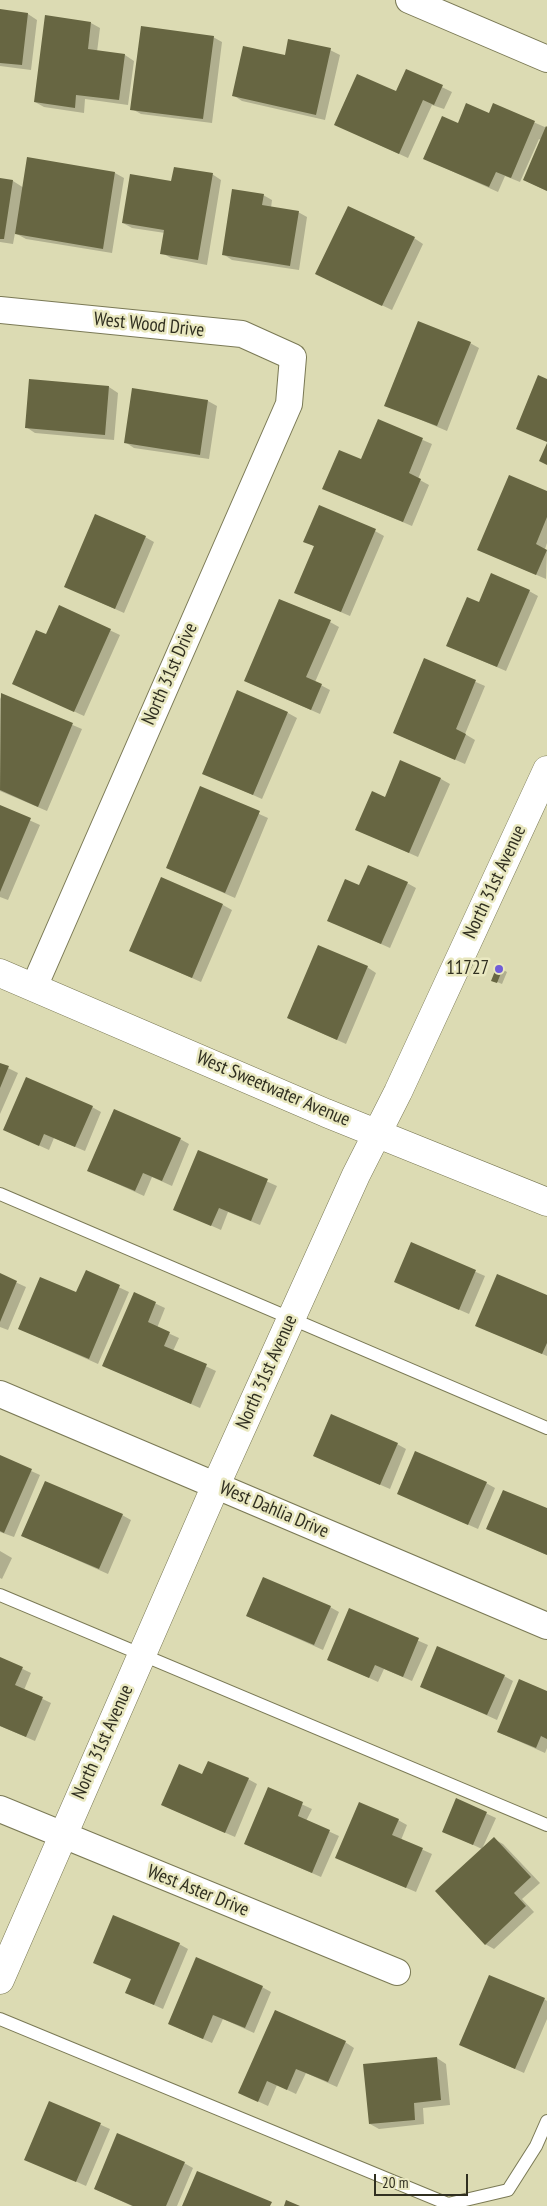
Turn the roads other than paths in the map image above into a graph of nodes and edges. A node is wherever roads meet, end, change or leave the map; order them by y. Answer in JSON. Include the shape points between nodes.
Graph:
{"nodes":[{"id":1,"x":409,"y":0,"type":"edge"},
{"id":2,"x":547,"y":59,"type":"edge"},
{"id":3,"x":0,"y":310,"type":"edge"},
{"id":4,"x":293,"y":357,"type":"joint"},
{"id":5,"x":547,"y":770,"type":"edge"},
{"id":6,"x":0,"y":973,"type":"edge"},
{"id":7,"x":34,"y":987,"type":"junction"},
{"id":8,"x":377,"y":1133,"type":"junction"},
{"id":9,"x":0,"y":1194,"type":"edge"},
{"id":10,"x":547,"y":1202,"type":"edge"},
{"id":11,"x":291,"y":1319,"type":"junction"},
{"id":12,"x":0,"y":1394,"type":"edge"},
{"id":13,"x":547,"y":1428,"type":"edge"},
{"id":14,"x":216,"y":1485,"type":"junction"},
{"id":15,"x":0,"y":1595,"type":"edge"},
{"id":16,"x":547,"y":1626,"type":"edge"},
{"id":17,"x":141,"y":1655,"type":"junction"},
{"id":18,"x":0,"y":1809,"type":"edge"},
{"id":19,"x":547,"y":1825,"type":"edge"},
{"id":20,"x":62,"y":1836,"type":"junction"},
{"id":21,"x":397,"y":1972,"type":"dead end"},
{"id":22,"x":0,"y":1980,"type":"edge"},
{"id":23,"x":0,"y":2019,"type":"edge"},
{"id":24,"x":547,"y":2121,"type":"edge"}],
"edges":[{"from":1,"to":2,"type":"street"},
{"from":3,"to":4,"type":"street","name":"West Wood Drive","via":[[242,334]]},
{"from":4,"to":7,"type":"street","name":"North 31st Drive","via":[[289,404]]},
{"from":5,"to":8,"type":"street","name":"North 31st Avenue"},
{"from":6,"to":7,"type":"street","name":"West Sweetwater Avenue"},
{"from":7,"to":8,"type":"street","name":"West Sweetwater Avenue"},
{"from":8,"to":10,"type":"street","name":"West Sweetwater Avenue"},
{"from":8,"to":11,"type":"street","name":"North 31st Avenue"},
{"from":9,"to":11,"type":"lane"},
{"from":11,"to":13,"type":"lane"},
{"from":11,"to":14,"type":"street","name":"North 31st Avenue"},
{"from":12,"to":14,"type":"street","name":"West Dahlia Drive"},
{"from":14,"to":16,"type":"street","name":"West Dahlia Drive"},
{"from":14,"to":17,"type":"street","name":"North 31st Avenue"},
{"from":15,"to":17,"type":"lane"},
{"from":17,"to":19,"type":"lane"},
{"from":17,"to":20,"type":"street","name":"North 31st Avenue"},
{"from":18,"to":20,"type":"street","name":"West Aster Drive"},
{"from":20,"to":21,"type":"street","name":"West Aster Drive"},
{"from":20,"to":22,"type":"street","name":"North 31st Avenue"},
{"from":23,"to":24,"type":"lane","via":[[448,2204],[508,2190],[536,2146]]}]}
